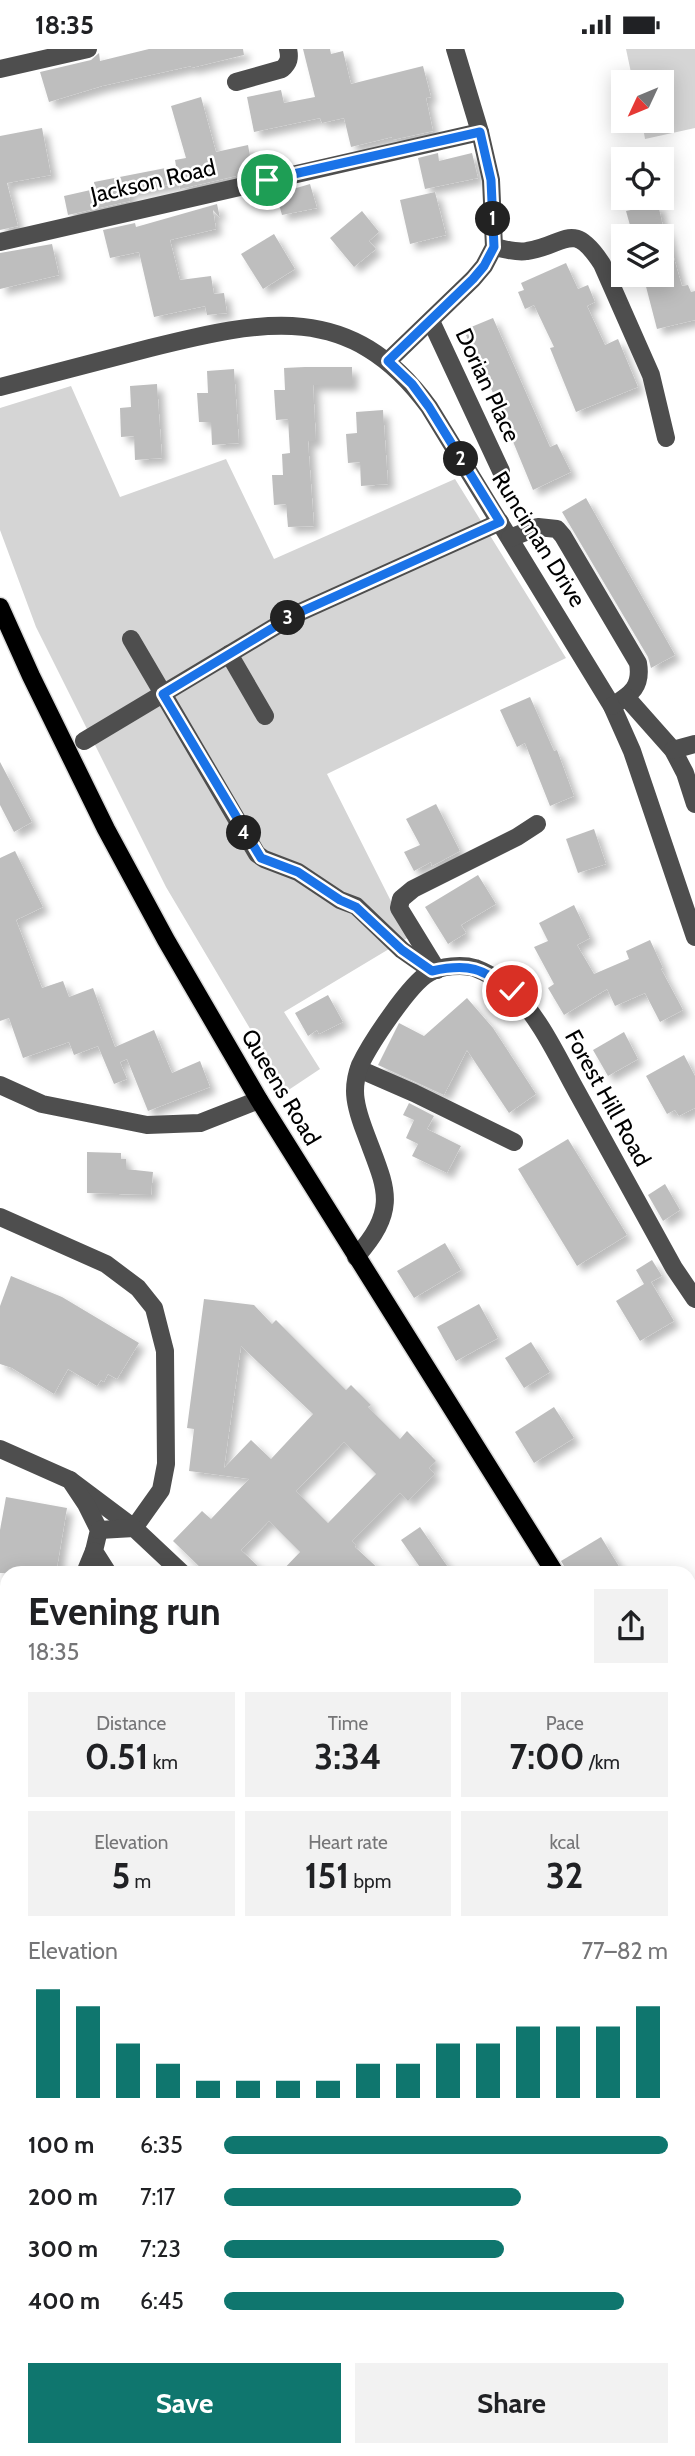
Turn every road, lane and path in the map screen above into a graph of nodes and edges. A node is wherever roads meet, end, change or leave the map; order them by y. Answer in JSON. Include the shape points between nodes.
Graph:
{"nodes":[{"id":1,"x":88,"y":49,"type":"edge"},
{"id":2,"x":288,"y":49,"type":"edge"},
{"id":3,"x":455,"y":49,"type":"edge"},
{"id":4,"x":0,"y":69,"type":"edge"},
{"id":5,"x":236,"y":82,"type":"dead end"},
{"id":6,"x":480,"y":132,"type":"junction"},
{"id":7,"x":0,"y":242,"type":"edge"},
{"id":8,"x":494,"y":247,"type":"junction"},
{"id":9,"x":431,"y":321,"type":"junction"},
{"id":10,"x":388,"y":361,"type":"junction"},
{"id":11,"x":0,"y":387,"type":"edge"},
{"id":12,"x":666,"y":438,"type":"dead end"},
{"id":13,"x":501,"y":471,"type":"dead end"},
{"id":14,"x":500,"y":522,"type":"junction"},
{"id":15,"x":510,"y":538,"type":"junction"},
{"id":16,"x":0,"y":607,"type":"edge"},
{"id":17,"x":131,"y":639,"type":"dead end"},
{"id":18,"x":229,"y":654,"type":"junction"},
{"id":19,"x":163,"y":694,"type":"junction"},
{"id":20,"x":619,"y":701,"type":"junction"},
{"id":21,"x":265,"y":716,"type":"dead end"},
{"id":22,"x":84,"y":741,"type":"dead end"},
{"id":23,"x":695,"y":744,"type":"edge"},
{"id":24,"x":673,"y":750,"type":"junction"},
{"id":25,"x":695,"y":804,"type":"edge"},
{"id":26,"x":537,"y":824,"type":"dead end"},
{"id":27,"x":695,"y":937,"type":"edge"},
{"id":28,"x":435,"y":970,"type":"junction"},
{"id":29,"x":359,"y":1069,"type":"junction"},
{"id":30,"x":0,"y":1085,"type":"edge"},
{"id":31,"x":259,"y":1100,"type":"junction"},
{"id":32,"x":514,"y":1142,"type":"dead end"},
{"id":33,"x":0,"y":1217,"type":"edge"},
{"id":34,"x":356,"y":1258,"type":"junction"},
{"id":35,"x":695,"y":1299,"type":"edge"},
{"id":36,"x":0,"y":1449,"type":"edge"},
{"id":37,"x":69,"y":1480,"type":"junction"},
{"id":38,"x":134,"y":1528,"type":"junction"},
{"id":39,"x":99,"y":1530,"type":"junction"},
{"id":40,"x":93,"y":1551,"type":"junction"},
{"id":41,"x":88,"y":1566,"type":"edge"},
{"id":42,"x":103,"y":1566,"type":"edge"},
{"id":43,"x":175,"y":1566,"type":"edge"},
{"id":44,"x":551,"y":1566,"type":"edge"}],
"edges":[{"from":1,"to":4,"type":"street"},
{"from":2,"to":5,"type":"street","via":[[288,64],[282,69]]},
{"from":3,"to":6,"type":"street"},
{"from":6,"to":7,"type":"street","name":"Jackson Road"},
{"from":6,"to":8,"type":"street","via":[[491,180]]},
{"from":8,"to":9,"type":"street","via":[[473,279]]},
{"from":8,"to":12,"type":"street","via":[[530,251],[566,237],[586,244],[602,264],[651,375]]},
{"from":9,"to":10,"type":"street"},
{"from":9,"to":13,"type":"street","name":"Dorian Place"},
{"from":10,"to":11,"type":"street","name":"Runciman Drive","via":[[356,341],[326,330],[258,325]]},
{"from":10,"to":14,"type":"street","name":"Runciman Drive","via":[[429,407]]},
{"from":14,"to":15,"type":"street","name":"Runciman Drive"},
{"from":14,"to":18,"type":"street","via":[[296,614]]},
{"from":15,"to":20,"type":"street","name":"Runciman Drive"},
{"from":15,"to":20,"type":"street","via":[[538,527],[557,529],[563,536],[638,663],[640,677]]},
{"from":16,"to":31,"type":"main road","name":"Queens Road","via":[[106,829]]},
{"from":17,"to":19,"type":"street"},
{"from":18,"to":19,"type":"street"},
{"from":18,"to":21,"type":"street"},
{"from":19,"to":22,"type":"street"},
{"from":19,"to":28,"type":"street","via":[[261,858],[298,872],[356,907],[402,950]]},
{"from":20,"to":24,"type":"street"},
{"from":20,"to":27,"type":"street","name":"Runciman Drive"},
{"from":23,"to":24,"type":"street"},
{"from":24,"to":25,"type":"street"},
{"from":26,"to":28,"type":"street","via":[[401,898],[399,908]]},
{"from":28,"to":29,"type":"street","via":[[414,985]]},
{"from":28,"to":35,"type":"street","name":"Forest Hill Road","via":[[471,967],[512,991],[543,1032]]},
{"from":29,"to":32,"type":"street"},
{"from":29,"to":34,"type":"street","via":[[355,1090],[359,1114],[386,1201],[381,1225]]},
{"from":30,"to":31,"type":"street","via":[[42,1104],[147,1125],[200,1123]]},
{"from":31,"to":34,"type":"main road","name":"Queens Road"},
{"from":33,"to":38,"type":"street","via":[[106,1264],[138,1288],[154,1308],[165,1351],[166,1464],[161,1490]]},
{"from":34,"to":44,"type":"main road","name":"Queens Road"},
{"from":36,"to":37,"type":"street"},
{"from":37,"to":38,"type":"street"},
{"from":37,"to":39,"type":"street"},
{"from":38,"to":39,"type":"street"},
{"from":38,"to":43,"type":"street"},
{"from":39,"to":40,"type":"street"},
{"from":40,"to":41,"type":"street"},
{"from":40,"to":42,"type":"street"}]}
